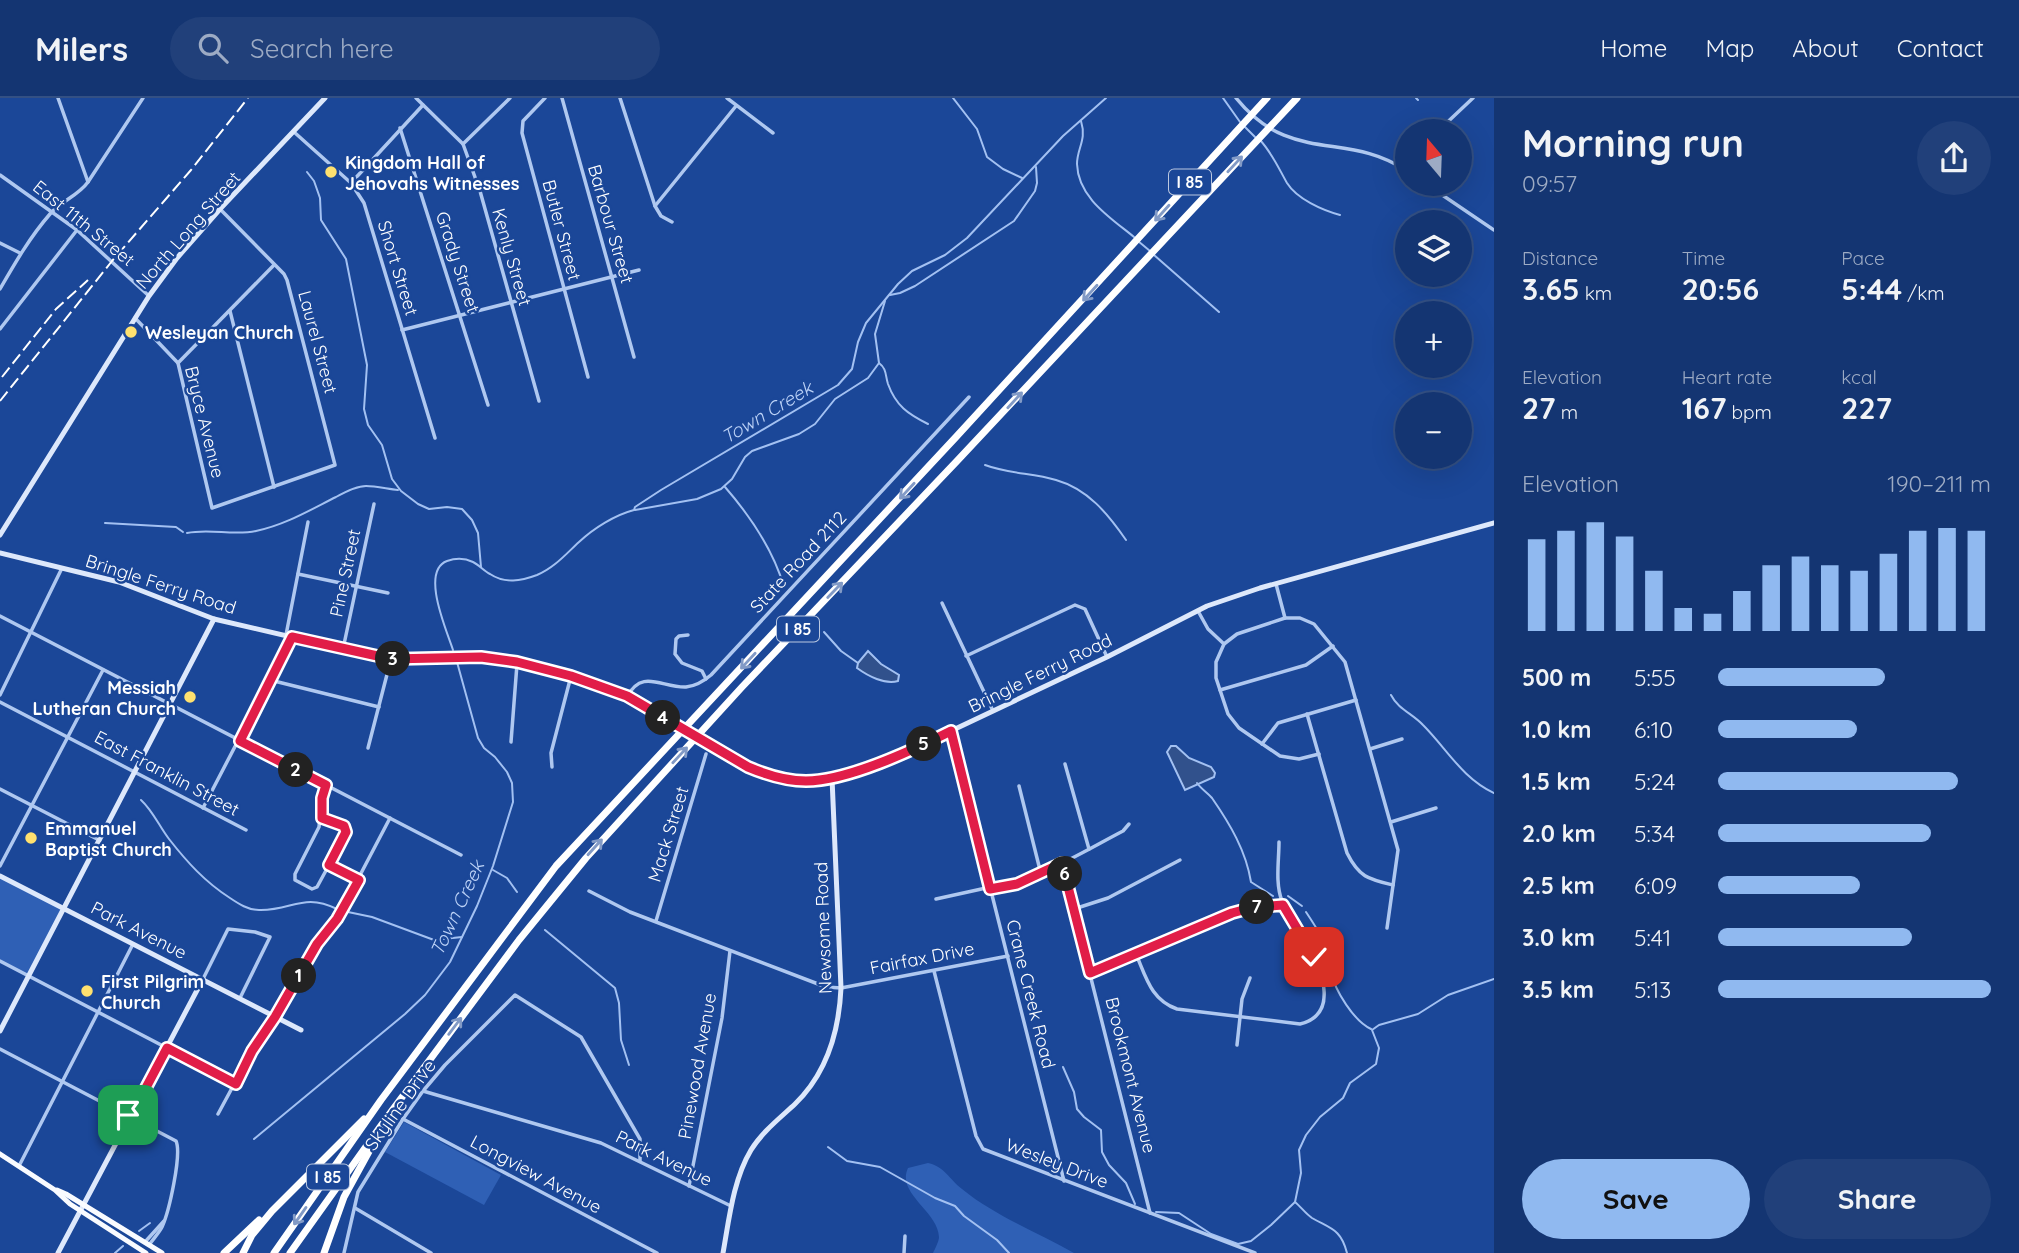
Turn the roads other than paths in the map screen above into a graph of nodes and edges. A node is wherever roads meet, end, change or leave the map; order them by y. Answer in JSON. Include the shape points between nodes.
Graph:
{"nodes":[{"id":1,"x":58,"y":98,"type":"edge"},
{"id":2,"x":144,"y":98,"type":"edge"},
{"id":3,"x":325,"y":98,"type":"edge"},
{"id":4,"x":416,"y":98,"type":"edge"},
{"id":5,"x":510,"y":98,"type":"edge"},
{"id":6,"x":545,"y":98,"type":"edge"},
{"id":7,"x":562,"y":98,"type":"edge"},
{"id":8,"x":620,"y":98,"type":"edge"},
{"id":9,"x":727,"y":98,"type":"edge"},
{"id":10,"x":1236,"y":98,"type":"edge"},
{"id":11,"x":1266,"y":98,"type":"edge"},
{"id":12,"x":1297,"y":98,"type":"edge"},
{"id":13,"x":1473,"y":98,"type":"edge"},
{"id":14,"x":423,"y":105,"type":"junction"},
{"id":15,"x":736,"y":106,"type":"junction"},
{"id":16,"x":1451,"y":119,"type":"edge"},
{"id":17,"x":400,"y":128,"type":"junction"},
{"id":18,"x":294,"y":132,"type":"junction"},
{"id":19,"x":773,"y":133,"type":"dead end"},
{"id":20,"x":463,"y":144,"type":"junction"},
{"id":21,"x":1395,"y":164,"type":"edge"},
{"id":22,"x":0,"y":175,"type":"edge"},
{"id":23,"x":89,"y":182,"type":"junction"},
{"id":24,"x":351,"y":183,"type":"junction"},
{"id":25,"x":1444,"y":196,"type":"edge"},
{"id":26,"x":655,"y":206,"type":"junction"},
{"id":27,"x":220,"y":209,"type":"junction"},
{"id":28,"x":52,"y":211,"type":"junction"},
{"id":29,"x":672,"y":222,"type":"dead end"},
{"id":30,"x":77,"y":230,"type":"junction"},
{"id":31,"x":1494,"y":230,"type":"edge"},
{"id":32,"x":0,"y":243,"type":"edge"},
{"id":33,"x":20,"y":254,"type":"junction"},
{"id":34,"x":275,"y":265,"type":"junction"},
{"id":35,"x":639,"y":270,"type":"dead end"},
{"id":36,"x":612,"y":276,"type":"junction"},
{"id":37,"x":563,"y":288,"type":"junction"},
{"id":38,"x":0,"y":289,"type":"edge"},
{"id":39,"x":149,"y":296,"type":"junction"},
{"id":40,"x":511,"y":304,"type":"junction"},
{"id":41,"x":230,"y":311,"type":"junction"},
{"id":42,"x":460,"y":315,"type":"junction"},
{"id":43,"x":134,"y":317,"type":"junction"},
{"id":44,"x":0,"y":329,"type":"edge"},
{"id":45,"x":402,"y":330,"type":"junction"},
{"id":46,"x":634,"y":357,"type":"dead end"},
{"id":47,"x":178,"y":363,"type":"junction"},
{"id":48,"x":589,"y":377,"type":"dead end"},
{"id":49,"x":969,"y":397,"type":"dead end"},
{"id":50,"x":539,"y":401,"type":"dead end"},
{"id":51,"x":488,"y":405,"type":"dead end"},
{"id":52,"x":435,"y":438,"type":"dead end"},
{"id":53,"x":274,"y":487,"type":"junction"},
{"id":54,"x":374,"y":504,"type":"dead end"},
{"id":55,"x":308,"y":522,"type":"dead end"},
{"id":56,"x":1494,"y":523,"type":"edge"},
{"id":57,"x":0,"y":535,"type":"edge"},
{"id":58,"x":0,"y":553,"type":"edge"},
{"id":59,"x":63,"y":566,"type":"junction"},
{"id":60,"x":298,"y":574,"type":"junction"},
{"id":61,"x":1276,"y":584,"type":"junction"},
{"id":62,"x":356,"y":586,"type":"junction"},
{"id":63,"x":388,"y":593,"type":"dead end"},
{"id":64,"x":942,"y":603,"type":"dead end"},
{"id":65,"x":1198,"y":611,"type":"junction"},
{"id":66,"x":0,"y":616,"type":"edge"},
{"id":67,"x":1285,"y":618,"type":"junction"},
{"id":68,"x":214,"y":619,"type":"junction"},
{"id":69,"x":31,"y":632,"type":"junction"},
{"id":70,"x":688,"y":635,"type":"dead end"},
{"id":71,"x":289,"y":636,"type":"junction"},
{"id":72,"x":1224,"y":644,"type":"junction"},
{"id":73,"x":1333,"y":646,"type":"junction"},
{"id":74,"x":343,"y":649,"type":"junction"},
{"id":75,"x":966,"y":656,"type":"junction"},
{"id":76,"x":1107,"y":657,"type":"junction"},
{"id":77,"x":391,"y":659,"type":"junction"},
{"id":78,"x":517,"y":662,"type":"junction"},
{"id":79,"x":103,"y":670,"type":"junction"},
{"id":80,"x":571,"y":676,"type":"junction"},
{"id":81,"x":706,"y":679,"type":"junction"},
{"id":82,"x":270,"y":680,"type":"junction"},
{"id":83,"x":1220,"y":690,"type":"junction"},
{"id":84,"x":0,"y":695,"type":"edge"},
{"id":85,"x":627,"y":696,"type":"junction"},
{"id":86,"x":1356,"y":700,"type":"junction"},
{"id":87,"x":0,"y":702,"type":"edge"},
{"id":88,"x":170,"y":704,"type":"junction"},
{"id":89,"x":379,"y":708,"type":"junction"},
{"id":90,"x":993,"y":711,"type":"junction"},
{"id":91,"x":1307,"y":714,"type":"junction"},
{"id":92,"x":951,"y":731,"type":"junction"},
{"id":93,"x":68,"y":737,"type":"junction"},
{"id":94,"x":1402,"y":739,"type":"dead end"},
{"id":95,"x":240,"y":741,"type":"junction"},
{"id":96,"x":512,"y":742,"type":"dead end"},
{"id":97,"x":1262,"y":744,"type":"junction"},
{"id":98,"x":368,"y":748,"type":"dead end"},
{"id":99,"x":1370,"y":749,"type":"junction"},
{"id":100,"x":706,"y":754,"type":"dead end"},
{"id":101,"x":1319,"y":754,"type":"junction"},
{"id":102,"x":1065,"y":764,"type":"dead end"},
{"id":103,"x":552,"y":767,"type":"dead end"},
{"id":104,"x":136,"y":771,"type":"junction"},
{"id":105,"x":832,"y":778,"type":"junction"},
{"id":106,"x":326,"y":785,"type":"junction"},
{"id":107,"x":1019,"y":786,"type":"dead end"},
{"id":108,"x":0,"y":789,"type":"edge"},
{"id":109,"x":31,"y":806,"type":"junction"},
{"id":110,"x":203,"y":808,"type":"junction"},
{"id":111,"x":1436,"y":808,"type":"dead end"},
{"id":112,"x":322,"y":818,"type":"junction"},
{"id":113,"x":390,"y":818,"type":"junction"},
{"id":114,"x":1391,"y":822,"type":"junction"},
{"id":115,"x":1129,"y":824,"type":"dead end"},
{"id":116,"x":246,"y":830,"type":"dead end"},
{"id":117,"x":99,"y":840,"type":"junction"},
{"id":118,"x":1279,"y":842,"type":"dead end"},
{"id":119,"x":1088,"y":849,"type":"junction"},
{"id":120,"x":461,"y":855,"type":"dead end"},
{"id":121,"x":1180,"y":860,"type":"dead end"},
{"id":122,"x":1062,"y":863,"type":"junction"},
{"id":123,"x":329,"y":865,"type":"junction"},
{"id":124,"x":0,"y":866,"type":"edge"},
{"id":125,"x":1041,"y":874,"type":"junction"},
{"id":126,"x":0,"y":876,"type":"edge"},
{"id":127,"x":359,"y":880,"type":"junction"},
{"id":128,"x":1393,"y":885,"type":"junction"},
{"id":129,"x":990,"y":889,"type":"junction"},
{"id":130,"x":589,"y":891,"type":"dead end"},
{"id":131,"x":936,"y":899,"type":"dead end"},
{"id":132,"x":1283,"y":905,"type":"junction"},
{"id":133,"x":64,"y":908,"type":"junction"},
{"id":134,"x":1074,"y":909,"type":"junction"},
{"id":135,"x":656,"y":921,"type":"junction"},
{"id":136,"x":1387,"y":928,"type":"dead end"},
{"id":137,"x":134,"y":943,"type":"junction"},
{"id":138,"x":730,"y":950,"type":"junction"},
{"id":139,"x":1136,"y":954,"type":"junction"},
{"id":140,"x":1008,"y":956,"type":"junction"},
{"id":141,"x":0,"y":961,"type":"edge"},
{"id":142,"x":934,"y":971,"type":"junction"},
{"id":143,"x":1090,"y":973,"type":"junction"},
{"id":144,"x":29,"y":975,"type":"junction"},
{"id":145,"x":1250,"y":978,"type":"dead end"},
{"id":146,"x":203,"y":979,"type":"junction"},
{"id":147,"x":841,"y":988,"type":"junction"},
{"id":148,"x":240,"y":998,"type":"junction"},
{"id":149,"x":98,"y":1013,"type":"junction"},
{"id":150,"x":275,"y":1017,"type":"junction"},
{"id":151,"x":1240,"y":1017,"type":"junction"},
{"id":152,"x":301,"y":1030,"type":"dead end"},
{"id":153,"x":0,"y":1031,"type":"edge"},
{"id":154,"x":1237,"y":1045,"type":"dead end"},
{"id":155,"x":167,"y":1048,"type":"junction"},
{"id":156,"x":0,"y":1049,"type":"edge"},
{"id":157,"x":62,"y":1082,"type":"junction"},
{"id":158,"x":236,"y":1084,"type":"junction"},
{"id":159,"x":423,"y":1091,"type":"junction"},
{"id":160,"x":381,"y":1100,"type":"junction"},
{"id":161,"x":218,"y":1114,"type":"dead end"},
{"id":162,"x":131,"y":1116,"type":"junction"},
{"id":163,"x":403,"y":1119,"type":"junction"},
{"id":164,"x":385,"y":1120,"type":"junction"},
{"id":165,"x":0,"y":1154,"type":"edge"},
{"id":166,"x":640,"y":1161,"type":"junction"},
{"id":167,"x":19,"y":1166,"type":"junction"},
{"id":168,"x":1065,"y":1181,"type":"junction"},
{"id":169,"x":689,"y":1186,"type":"junction"},
{"id":170,"x":288,"y":1194,"type":"junction"},
{"id":171,"x":732,"y":1206,"type":"junction"},
{"id":172,"x":82,"y":1208,"type":"junction"},
{"id":173,"x":355,"y":1208,"type":"junction"},
{"id":174,"x":1150,"y":1213,"type":"junction"},
{"id":175,"x":905,"y":1236,"type":"dead end"},
{"id":176,"x":147,"y":1243,"type":"junction"},
{"id":177,"x":58,"y":1253,"type":"edge"},
{"id":178,"x":146,"y":1253,"type":"edge"},
{"id":179,"x":162,"y":1253,"type":"edge"},
{"id":180,"x":224,"y":1253,"type":"edge"},
{"id":181,"x":243,"y":1253,"type":"edge"},
{"id":182,"x":274,"y":1253,"type":"edge"},
{"id":183,"x":290,"y":1253,"type":"edge"},
{"id":184,"x":323,"y":1253,"type":"edge"},
{"id":185,"x":344,"y":1253,"type":"edge"},
{"id":186,"x":431,"y":1253,"type":"edge"},
{"id":187,"x":657,"y":1253,"type":"edge"},
{"id":188,"x":723,"y":1253,"type":"edge"},
{"id":189,"x":904,"y":1253,"type":"edge"},
{"id":190,"x":1255,"y":1253,"type":"edge"}],
"edges":[{"from":1,"to":23,"type":"street"},
{"from":2,"to":23,"type":"street"},
{"from":3,"to":18,"type":"street","name":"North Long Street"},
{"from":4,"to":14,"type":"street","name":"Kenly Street"},
{"from":5,"to":20,"type":"street"},
{"from":6,"to":37,"type":"street","name":"Butler Street","via":[[523,121],[522,133]]},
{"from":7,"to":36,"type":"street","name":"Barbour Street"},
{"from":8,"to":26,"type":"street"},
{"from":9,"to":15,"type":"street"},
{"from":10,"to":21,"type":"street","via":[[1277,134],[1378,156]]},
{"from":11,"to":160,"type":"highway","number":"I 85","one_way":true,"via":[[556,866]]},
{"from":164,"to":12,"type":"highway","number":"I 85","one_way":true,"via":[[519,940],[601,840]]},
{"from":13,"to":16,"type":"street"},
{"from":14,"to":17,"type":"street"},
{"from":14,"to":20,"type":"street","name":"Kenly Street"},
{"from":15,"to":19,"type":"street"},
{"from":15,"to":26,"type":"street"},
{"from":17,"to":24,"type":"street"},
{"from":17,"to":42,"type":"street","name":"Grady Street"},
{"from":18,"to":24,"type":"street","name":"Short Street"},
{"from":18,"to":27,"type":"street","name":"North Long Street"},
{"from":20,"to":40,"type":"street","name":"Kenly Street"},
{"from":22,"to":28,"type":"street","name":"East 11th Street"},
{"from":23,"to":28,"type":"street"},
{"from":24,"to":45,"type":"street","name":"Short Street","via":[[364,203]]},
{"from":25,"to":31,"type":"street"},
{"from":26,"to":29,"type":"street","via":[[660,216]]},
{"from":27,"to":34,"type":"street","name":"Laurel Street"},
{"from":27,"to":39,"type":"street","name":"North Long Street"},
{"from":28,"to":30,"type":"street","name":"East 11th Street"},
{"from":28,"to":33,"type":"street"},
{"from":30,"to":39,"type":"street","name":"East 11th Street"},
{"from":30,"to":44,"type":"street"},
{"from":32,"to":33,"type":"street"},
{"from":33,"to":38,"type":"street"},
{"from":34,"to":41,"type":"street"},
{"from":34,"to":53,"type":"street","name":"Laurel Street","via":[[287,280],[335,465]]},
{"from":35,"to":36,"type":"street"},
{"from":36,"to":37,"type":"street"},
{"from":36,"to":46,"type":"street","name":"Barbour Street"},
{"from":37,"to":40,"type":"street"},
{"from":37,"to":48,"type":"street","name":"Butler Street"},
{"from":39,"to":43,"type":"street","name":"North Long Street"},
{"from":40,"to":42,"type":"street"},
{"from":40,"to":50,"type":"street","name":"Kenly Street"},
{"from":41,"to":47,"type":"street"},
{"from":41,"to":53,"type":"street"},
{"from":42,"to":45,"type":"street"},
{"from":42,"to":51,"type":"street","name":"Grady Street"},
{"from":43,"to":47,"type":"street","name":"Bryce Avenue"},
{"from":43,"to":57,"type":"street","name":"North Long Street"},
{"from":45,"to":52,"type":"street","name":"Short Street"},
{"from":47,"to":53,"type":"street","name":"Bryce Avenue","via":[[212,508]]},
{"from":49,"to":81,"type":"street","name":"State Road 2112"},
{"from":54,"to":62,"type":"street","name":"Pine Street"},
{"from":55,"to":60,"type":"street"},
{"from":56,"to":61,"type":"street","name":"Bringle Ferry Road"},
{"from":58,"to":59,"type":"street","name":"Bringle Ferry Road"},
{"from":59,"to":68,"type":"street","name":"Bringle Ferry Road","via":[[120,582]]},
{"from":59,"to":69,"type":"street"},
{"from":60,"to":62,"type":"street"},
{"from":60,"to":71,"type":"street"},
{"from":61,"to":65,"type":"street","name":"Bringle Ferry Road"},
{"from":61,"to":67,"type":"street"},
{"from":62,"to":63,"type":"street"},
{"from":62,"to":74,"type":"street","name":"Pine Street"},
{"from":64,"to":75,"type":"street"},
{"from":65,"to":72,"type":"street"},
{"from":65,"to":76,"type":"street","name":"Bringle Ferry Road"},
{"from":66,"to":69,"type":"street"},
{"from":67,"to":72,"type":"street","via":[[1237,634]]},
{"from":67,"to":73,"type":"street","via":[[1314,624]]},
{"from":68,"to":71,"type":"street","name":"Bringle Ferry Road"},
{"from":68,"to":88,"type":"street"},
{"from":69,"to":79,"type":"street"},
{"from":69,"to":84,"type":"street"},
{"from":70,"to":81,"type":"street","via":[[676,639],[675,654],[682,663],[702,671]]},
{"from":71,"to":74,"type":"street","name":"Bringle Ferry Road"},
{"from":71,"to":82,"type":"street"},
{"from":72,"to":83,"type":"street","via":[[1216,662]]},
{"from":73,"to":83,"type":"street","via":[[1306,665]]},
{"from":73,"to":86,"type":"street","via":[[1345,662]]},
{"from":74,"to":77,"type":"street","name":"Bringle Ferry Road"},
{"from":75,"to":76,"type":"street","via":[[1079,605]]},
{"from":75,"to":90,"type":"street"},
{"from":76,"to":90,"type":"street","name":"Bringle Ferry Road"},
{"from":77,"to":78,"type":"street","name":"Bringle Ferry Road","via":[[481,657]]},
{"from":77,"to":89,"type":"street"},
{"from":78,"to":80,"type":"street","name":"Bringle Ferry Road"},
{"from":78,"to":96,"type":"street"},
{"from":79,"to":88,"type":"street"},
{"from":79,"to":93,"type":"street"},
{"from":80,"to":85,"type":"street","name":"Bringle Ferry Road"},
{"from":80,"to":103,"type":"street","via":[[551,752]]},
{"from":81,"to":85,"type":"street","via":[[687,687],[642,682],[632,686]]},
{"from":82,"to":89,"type":"street"},
{"from":82,"to":95,"type":"street"},
{"from":83,"to":97,"type":"street","via":[[1228,714]]},
{"from":85,"to":105,"type":"street","name":"Bringle Ferry Road","via":[[748,767],[783,779]]},
{"from":86,"to":91,"type":"street"},
{"from":86,"to":99,"type":"street"},
{"from":87,"to":93,"type":"street","name":"East Franklin Street"},
{"from":88,"to":95,"type":"street"},
{"from":88,"to":104,"type":"street"},
{"from":89,"to":98,"type":"street"},
{"from":90,"to":92,"type":"street","name":"Bringle Ferry Road"},
{"from":91,"to":97,"type":"street","via":[[1278,723]]},
{"from":91,"to":101,"type":"street"},
{"from":92,"to":105,"type":"street","name":"Bringle Ferry Road"},
{"from":92,"to":129,"type":"street","name":"Crane Creek Road"},
{"from":93,"to":104,"type":"street","name":"East Franklin Street"},
{"from":93,"to":109,"type":"street"},
{"from":94,"to":99,"type":"street"},
{"from":95,"to":106,"type":"street"},
{"from":95,"to":110,"type":"street"},
{"from":97,"to":101,"type":"street","via":[[1280,756],[1299,759]]},
{"from":99,"to":114,"type":"street"},
{"from":100,"to":135,"type":"street","name":"Mack Street"},
{"from":101,"to":128,"type":"street","via":[[1355,868],[1371,880]]},
{"from":102,"to":119,"type":"street"},
{"from":104,"to":110,"type":"street","name":"East Franklin Street"},
{"from":104,"to":117,"type":"street"},
{"from":105,"to":147,"type":"street","name":"Newsome Road"},
{"from":106,"to":112,"type":"street"},
{"from":106,"to":113,"type":"street"},
{"from":107,"to":125,"type":"street"},
{"from":108,"to":109,"type":"street"},
{"from":109,"to":117,"type":"street"},
{"from":109,"to":124,"type":"street"},
{"from":110,"to":116,"type":"street","name":"East Franklin Street"},
{"from":111,"to":114,"type":"street"},
{"from":112,"to":123,"type":"street","via":[[344,826],[346,832]]},
{"from":112,"to":123,"type":"street","via":[[295,880],[317,887]]},
{"from":113,"to":120,"type":"street"},
{"from":113,"to":127,"type":"street"},
{"from":114,"to":128,"type":"street","via":[[1398,850]]},
{"from":115,"to":119,"type":"street"},
{"from":117,"to":133,"type":"street"},
{"from":118,"to":132,"type":"street","via":[[1278,883]]},
{"from":119,"to":122,"type":"street"},
{"from":121,"to":134,"type":"street","via":[[1108,898]]},
{"from":122,"to":125,"type":"street"},
{"from":122,"to":134,"type":"street","name":"Brookmont Avenue"},
{"from":123,"to":127,"type":"street"},
{"from":125,"to":129,"type":"street"},
{"from":126,"to":133,"type":"street","name":"Park Avenue"},
{"from":127,"to":150,"type":"street"},
{"from":128,"to":136,"type":"street"},
{"from":129,"to":131,"type":"street"},
{"from":129,"to":140,"type":"street","name":"Crane Creek Road"},
{"from":130,"to":135,"type":"street"},
{"from":132,"to":139,"type":"street","via":[[1232,913]]},
{"from":132,"to":151,"type":"street","via":[[1310,948],[1325,1001],[1311,1022]]},
{"from":133,"to":137,"type":"street","name":"Park Avenue"},
{"from":133,"to":144,"type":"street"},
{"from":134,"to":143,"type":"street","name":"Brookmont Avenue"},
{"from":135,"to":138,"type":"street"},
{"from":137,"to":146,"type":"street","name":"Park Avenue"},
{"from":137,"to":149,"type":"street"},
{"from":138,"to":147,"type":"street","via":[[818,985]]},
{"from":138,"to":169,"type":"street","name":"Pinewood Avenue","via":[[722,1018]]},
{"from":139,"to":143,"type":"street"},
{"from":139,"to":151,"type":"street","via":[[1152,990],[1166,1005]]},
{"from":140,"to":142,"type":"street","name":"Fairfax Drive"},
{"from":140,"to":168,"type":"street","name":"Crane Creek Road"},
{"from":141,"to":144,"type":"street"},
{"from":142,"to":147,"type":"street","name":"Fairfax Drive"},
{"from":142,"to":168,"type":"street","name":"Wesley Drive","via":[[979,1145]]},
{"from":143,"to":174,"type":"street","name":"Brookmont Avenue"},
{"from":144,"to":149,"type":"street"},
{"from":144,"to":153,"type":"street"},
{"from":145,"to":151,"type":"street"},
{"from":146,"to":148,"type":"street","name":"Park Avenue"},
{"from":146,"to":148,"type":"street","via":[[228,929],[270,937]]},
{"from":146,"to":155,"type":"street"},
{"from":147,"to":171,"type":"street","name":"Newsome Road","via":[[835,1031],[820,1075],[751,1149]]},
{"from":148,"to":150,"type":"street","name":"Park Avenue"},
{"from":149,"to":155,"type":"street"},
{"from":149,"to":157,"type":"street"},
{"from":150,"to":152,"type":"street","name":"Park Avenue"},
{"from":150,"to":158,"type":"street"},
{"from":151,"to":154,"type":"street"},
{"from":155,"to":158,"type":"street"},
{"from":155,"to":162,"type":"street"},
{"from":156,"to":157,"type":"street"},
{"from":157,"to":162,"type":"street"},
{"from":157,"to":167,"type":"street"},
{"from":158,"to":161,"type":"street"},
{"from":159,"to":163,"type":"street","name":"Skyline Drive"},
{"from":159,"to":166,"type":"street","name":"Park Avenue","via":[[601,1143]]},
{"from":159,"to":166,"type":"street","name":"Skyline Drive","via":[[515,995],[581,1037],[640,1139]]},
{"from":160,"to":170,"type":"highway"},
{"from":160,"to":182,"type":"highway","number":"I 85","one_way":true},
{"from":162,"to":172,"type":"street"},
{"from":162,"to":176,"type":"street","via":[[178,1144],[163,1221]]},
{"from":163,"to":173,"type":"street","name":"Skyline Drive","via":[[365,1179]]},
{"from":163,"to":187,"type":"street","name":"Longview Avenue"},
{"from":164,"to":183,"type":"highway","number":"I 85"},
{"from":164,"to":184,"type":"highway","via":[[347,1189]]},
{"from":165,"to":167,"type":"main road"},
{"from":166,"to":169,"type":"street","name":"Park Avenue"},
{"from":167,"to":172,"type":"main road"},
{"from":168,"to":174,"type":"street","name":"Wesley Drive"},
{"from":169,"to":171,"type":"street","name":"Park Avenue"},
{"from":170,"to":180,"type":"highway"},
{"from":170,"to":181,"type":"highway","via":[[256,1229]]},
{"from":171,"to":188,"type":"street","name":"Newsome Road"},
{"from":172,"to":176,"type":"main road"},
{"from":172,"to":177,"type":"street"},
{"from":172,"to":178,"type":"main road"},
{"from":173,"to":185,"type":"street","name":"Skyline Drive"},
{"from":173,"to":186,"type":"street"},
{"from":174,"to":190,"type":"street","name":"Wesley Drive"},
{"from":175,"to":189,"type":"street"},
{"from":176,"to":179,"type":"main road"}]}
